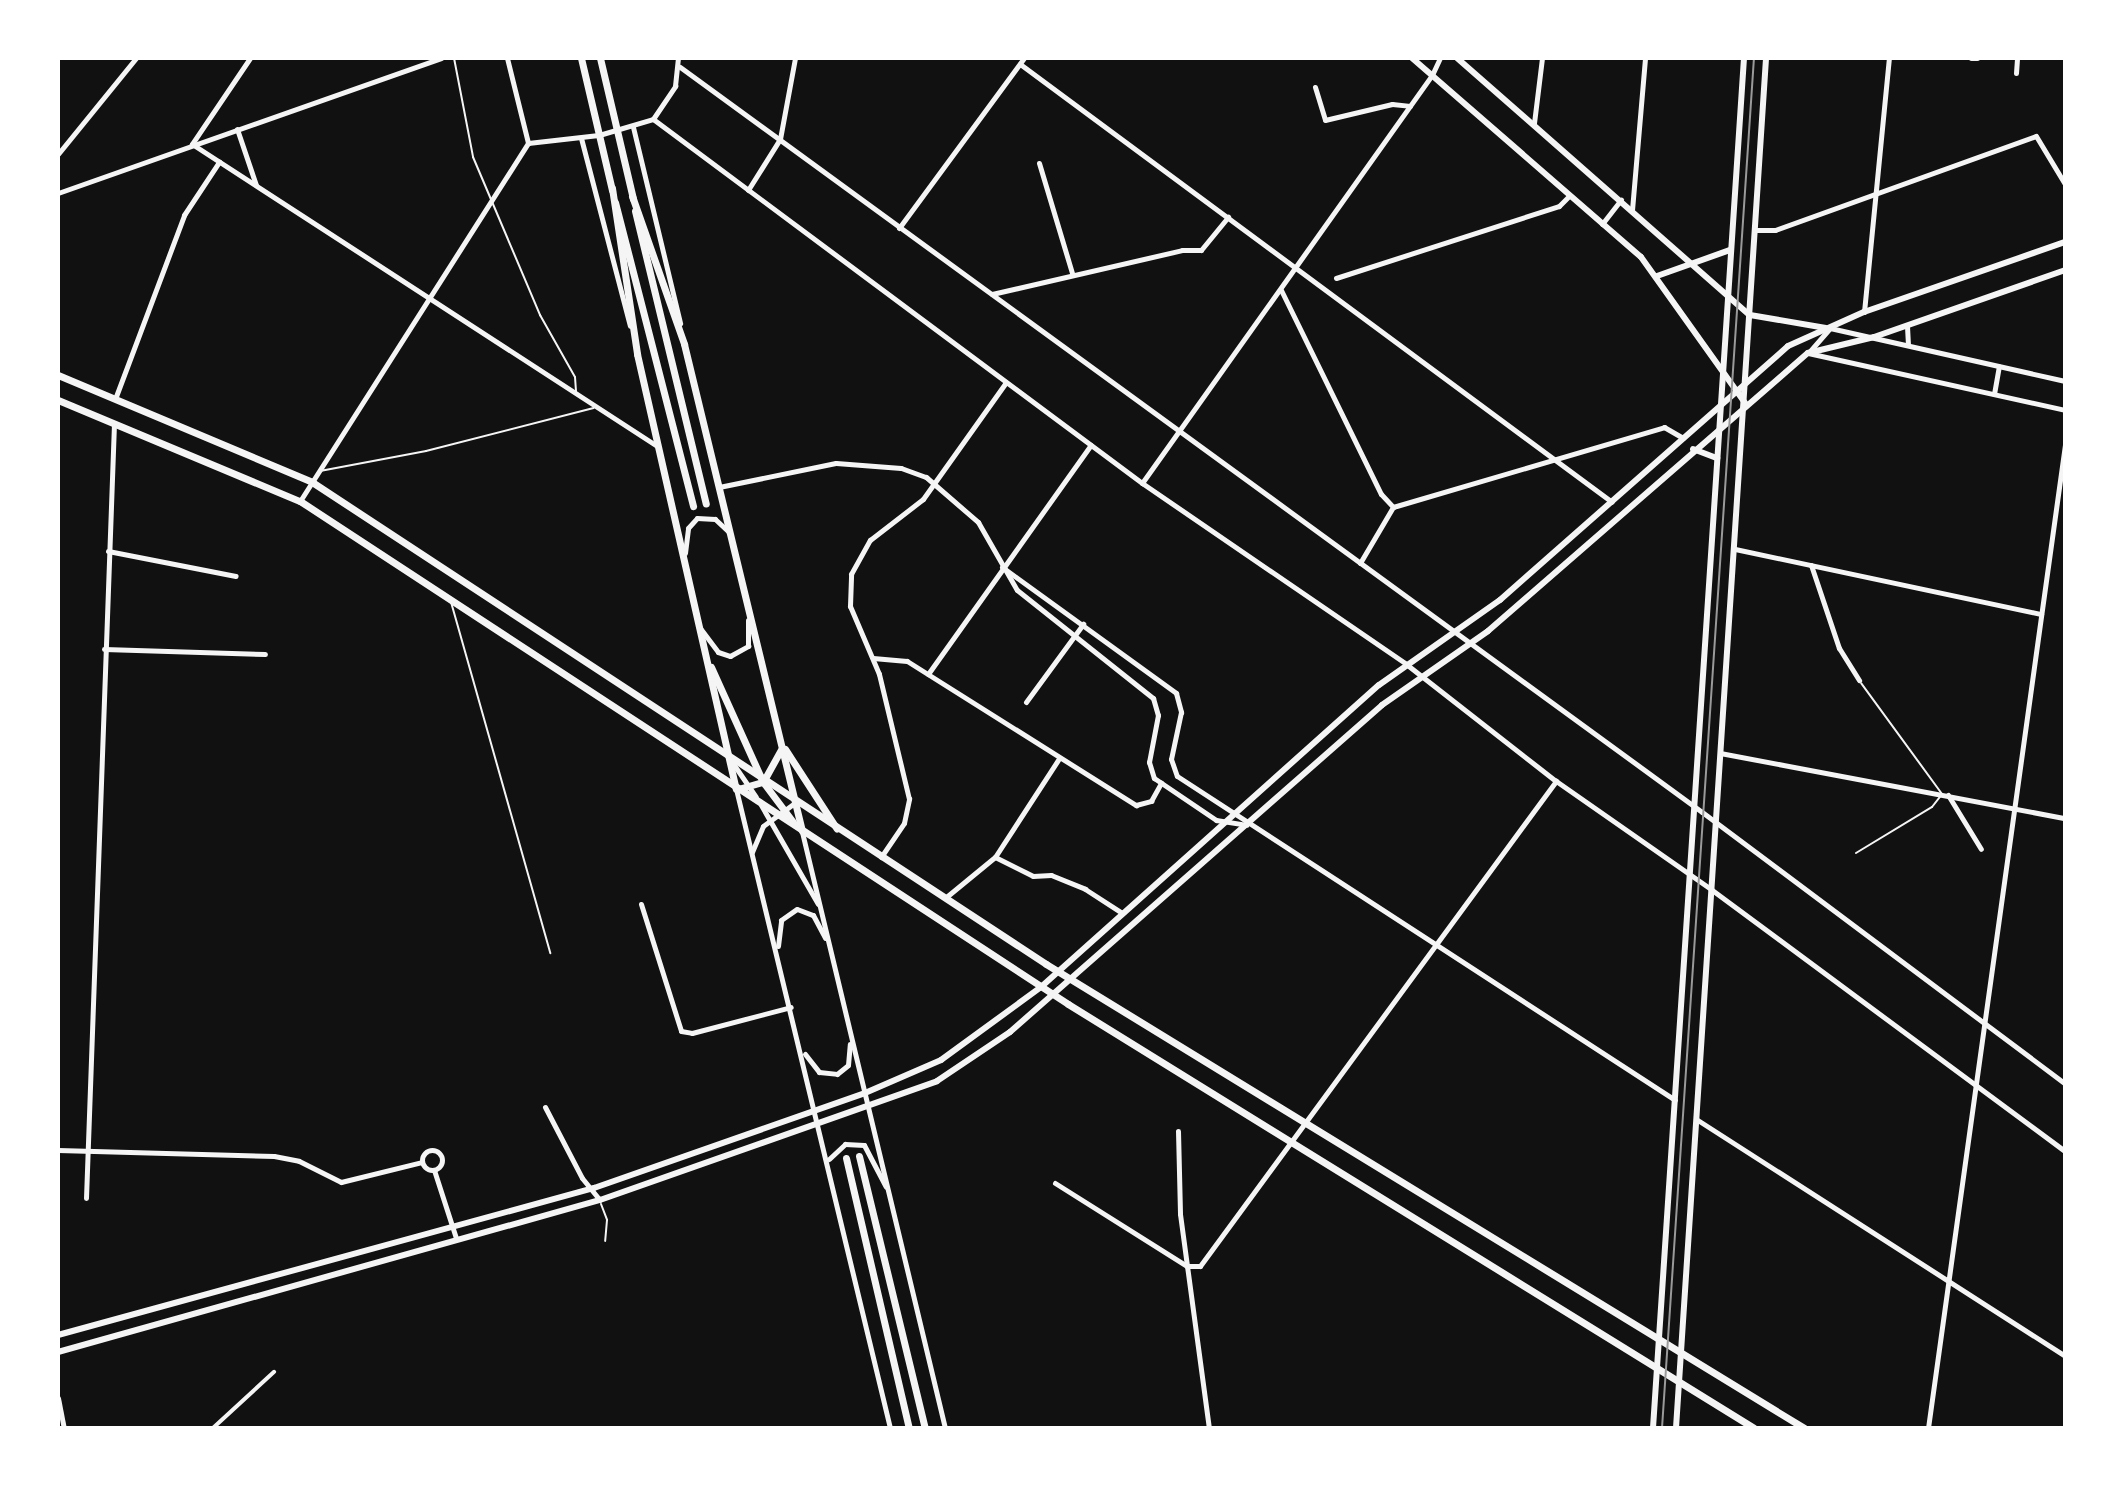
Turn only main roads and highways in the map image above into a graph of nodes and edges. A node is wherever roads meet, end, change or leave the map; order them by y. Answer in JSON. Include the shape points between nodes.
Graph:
{"nodes":[{"id":1,"x":581,"y":58,"type":"edge"},
{"id":2,"x":600,"y":58,"type":"edge"},
{"id":3,"x":612,"y":188,"type":"junction"},
{"id":4,"x":632,"y":196,"type":"junction"},
{"id":5,"x":58,"y":375,"type":"edge"},
{"id":6,"x":58,"y":400,"type":"edge"},
{"id":7,"x":706,"y":504,"type":"dead end"},
{"id":8,"x":693,"y":506,"type":"dead end"},
{"id":9,"x":704,"y":651,"type":"junction"},
{"id":10,"x":782,"y":744,"type":"junction"},
{"id":11,"x":729,"y":757,"type":"junction"},
{"id":12,"x":763,"y":782,"type":"junction"},
{"id":13,"x":736,"y":789,"type":"junction"},
{"id":14,"x":795,"y":803,"type":"junction"},
{"id":15,"x":776,"y":815,"type":"junction"},
{"id":16,"x":839,"y":831,"type":"junction"},
{"id":17,"x":802,"y":832,"type":"junction"},
{"id":18,"x":859,"y":1156,"type":"dead end"},
{"id":19,"x":846,"y":1158,"type":"dead end"},
{"id":20,"x":908,"y":1425,"type":"edge"},
{"id":21,"x":925,"y":1428,"type":"edge"},
{"id":22,"x":1754,"y":1428,"type":"edge"},
{"id":23,"x":1804,"y":1428,"type":"edge"}],
"edges":[{"from":1,"to":3,"type":"main road"},
{"from":2,"to":4,"type":"main road"},
{"from":3,"to":8,"type":"main road"},
{"from":3,"to":9,"type":"main road","via":[[637,354]]},
{"from":4,"to":7,"type":"main road"},
{"from":4,"to":10,"type":"main road","via":[[684,344]]},
{"from":5,"to":11,"type":"main road","via":[[312,482]]},
{"from":6,"to":13,"type":"main road","via":[[300,501]]},
{"from":9,"to":11,"type":"main road"},
{"from":9,"to":12,"type":"main road"},
{"from":10,"to":12,"type":"main road"},
{"from":10,"to":14,"type":"main road"},
{"from":10,"to":16,"type":"main road"},
{"from":11,"to":12,"type":"main road"},
{"from":11,"to":13,"type":"main road"},
{"from":12,"to":13,"type":"main road"},
{"from":12,"to":14,"type":"main road"},
{"from":12,"to":15,"type":"main road"},
{"from":13,"to":15,"type":"main road"},
{"from":14,"to":16,"type":"main road"},
{"from":14,"to":17,"type":"main road"},
{"from":15,"to":17,"type":"main road"},
{"from":16,"to":23,"type":"main road"},
{"from":17,"to":22,"type":"main road","via":[[1291,1146]]},
{"from":18,"to":21,"type":"main road"},
{"from":19,"to":20,"type":"main road"}]}
